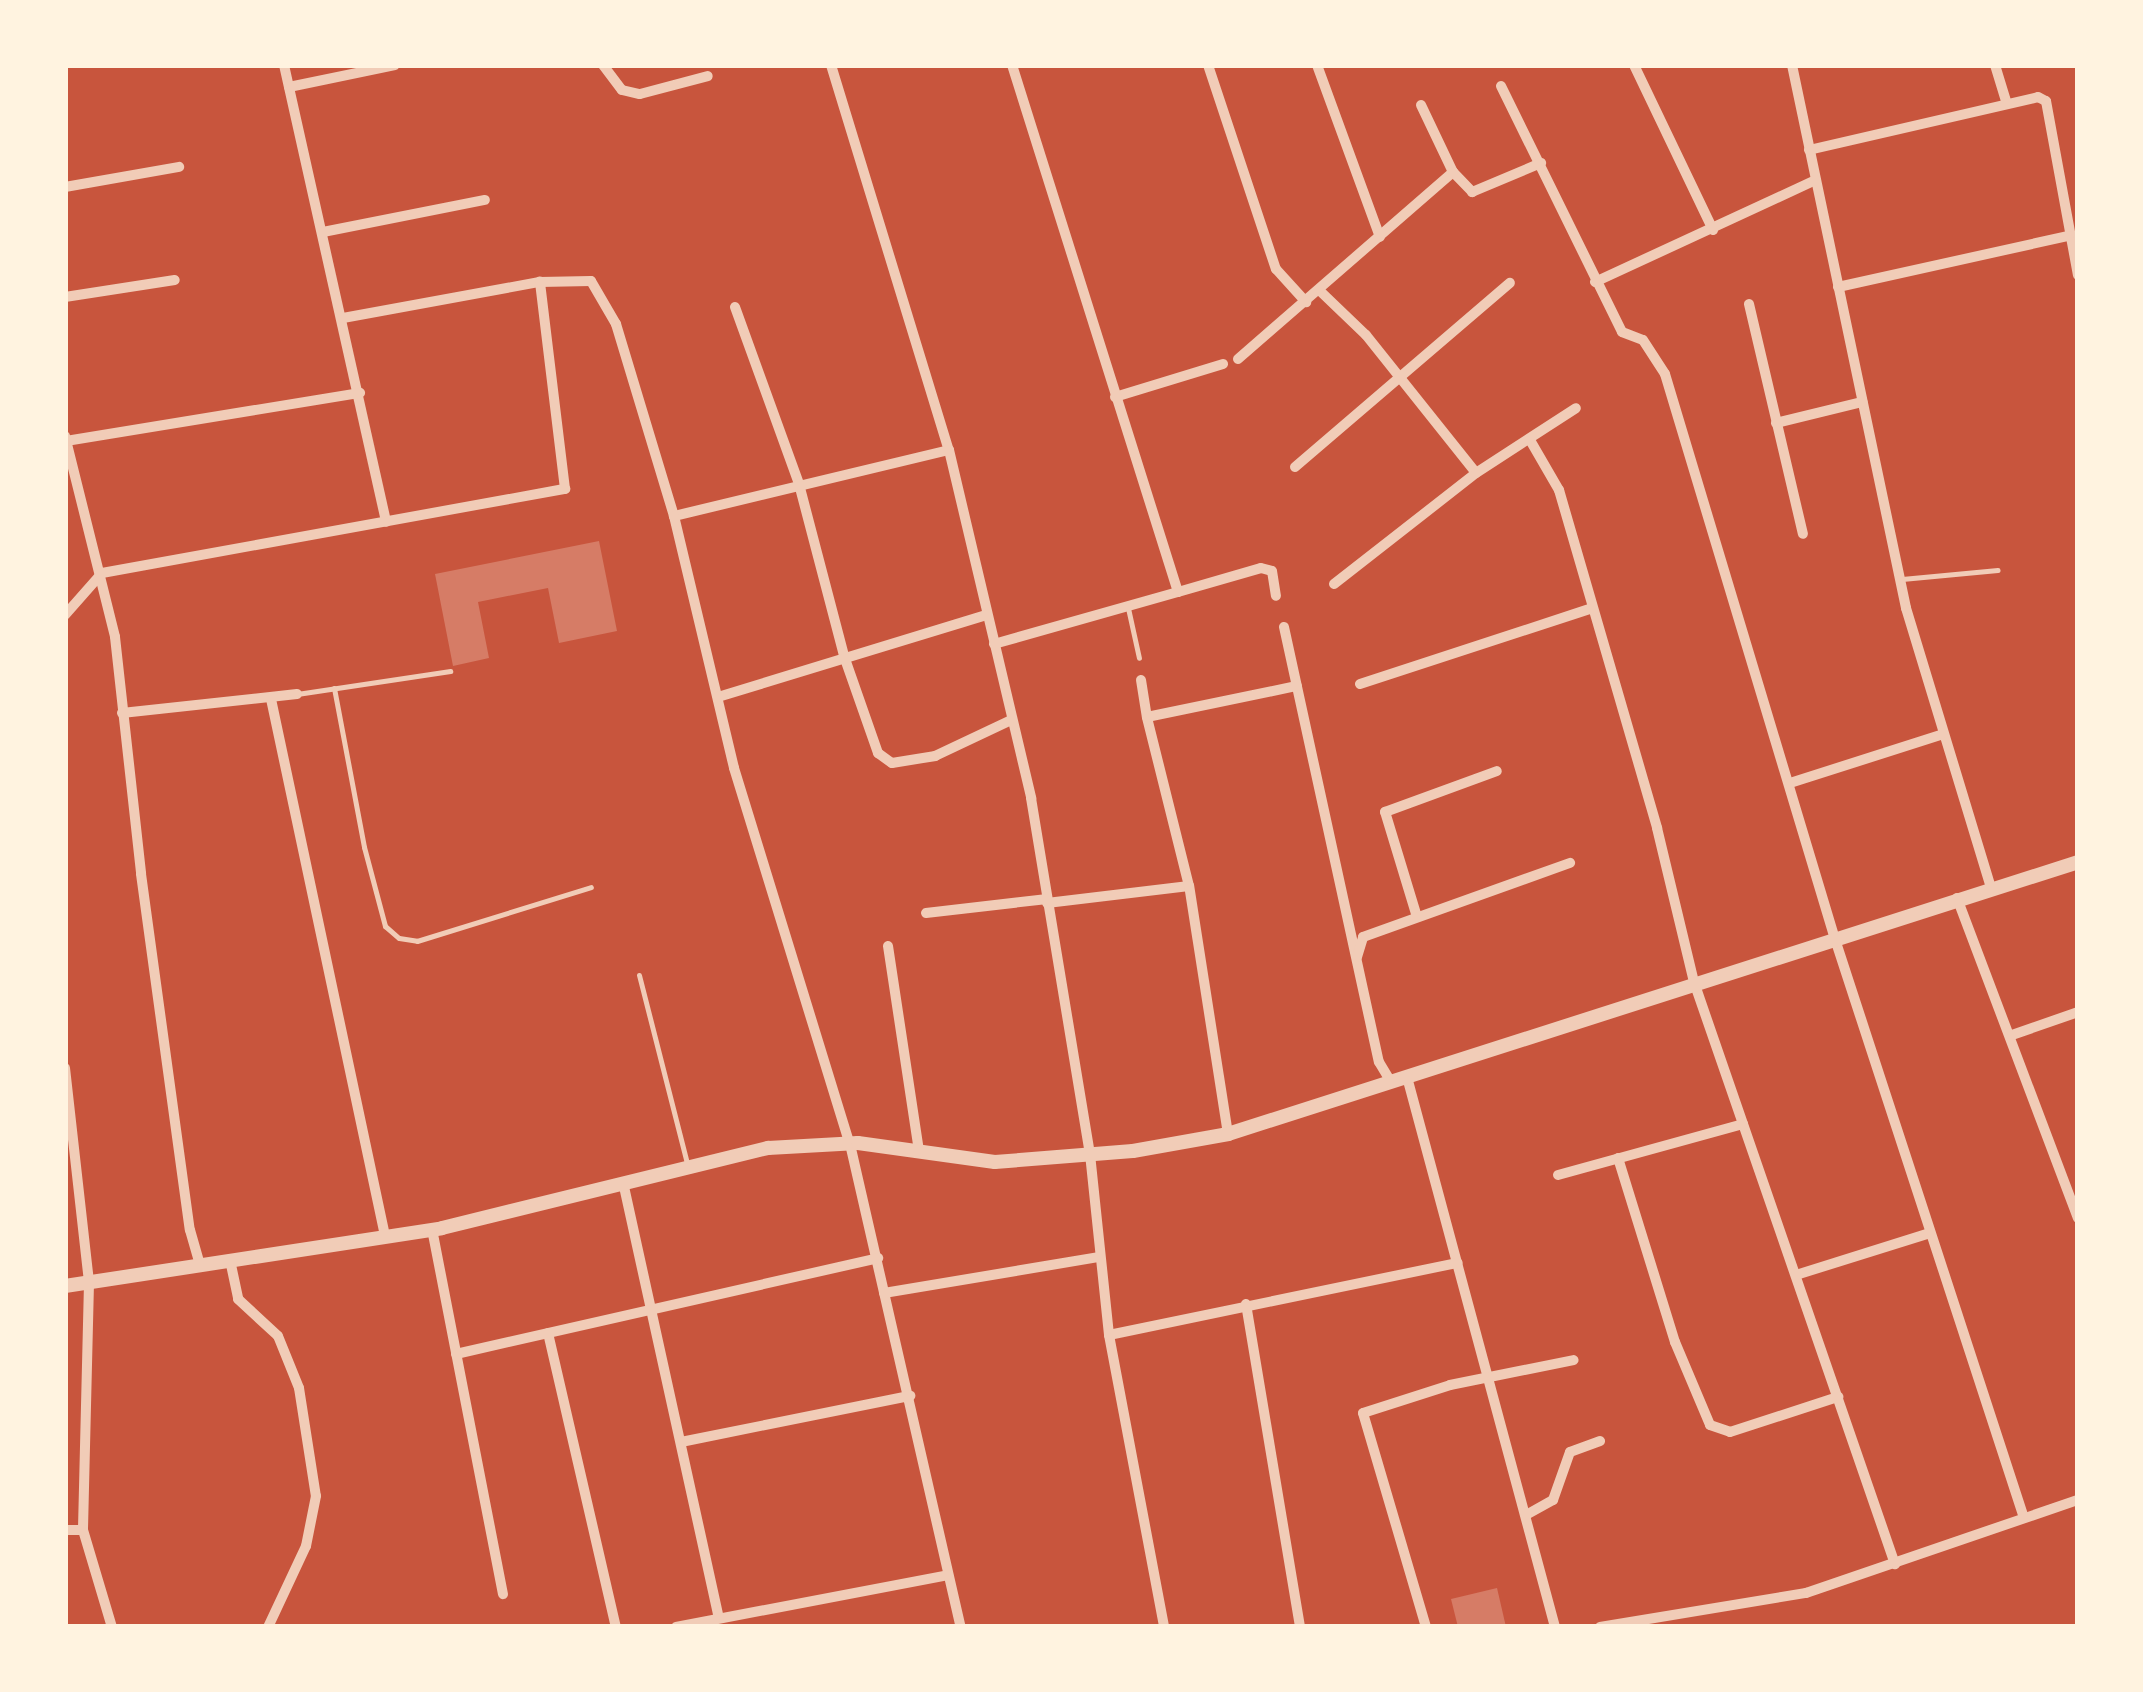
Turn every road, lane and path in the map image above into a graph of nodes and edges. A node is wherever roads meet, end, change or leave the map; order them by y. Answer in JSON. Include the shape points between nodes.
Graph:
{"nodes":[{"id":1,"x":284,"y":65,"type":"edge"},
{"id":2,"x":395,"y":65,"type":"edge"},
{"id":3,"x":602,"y":65,"type":"edge"},
{"id":4,"x":832,"y":65,"type":"edge"},
{"id":5,"x":1012,"y":65,"type":"edge"},
{"id":6,"x":1208,"y":65,"type":"edge"},
{"id":7,"x":1318,"y":65,"type":"edge"},
{"id":8,"x":1634,"y":65,"type":"edge"},
{"id":9,"x":1792,"y":65,"type":"edge"},
{"id":10,"x":1995,"y":65,"type":"edge"},
{"id":11,"x":708,"y":76,"type":"dead end"},
{"id":12,"x":1501,"y":86,"type":"dead end"},
{"id":13,"x":289,"y":87,"type":"junction"},
{"id":14,"x":2006,"y":102,"type":"junction"},
{"id":15,"x":1421,"y":105,"type":"dead end"},
{"id":16,"x":1809,"y":150,"type":"junction"},
{"id":17,"x":1541,"y":163,"type":"junction"},
{"id":18,"x":180,"y":167,"type":"dead end"},
{"id":19,"x":1452,"y":172,"type":"junction"},
{"id":20,"x":1816,"y":180,"type":"junction"},
{"id":21,"x":65,"y":188,"type":"edge"},
{"id":22,"x":486,"y":200,"type":"dead end"},
{"id":23,"x":1713,"y":230,"type":"junction"},
{"id":24,"x":323,"y":232,"type":"junction"},
{"id":25,"x":2068,"y":236,"type":"junction"},
{"id":26,"x":1380,"y":237,"type":"junction"},
{"id":27,"x":2078,"y":275,"type":"edge"},
{"id":28,"x":175,"y":280,"type":"dead end"},
{"id":29,"x":540,"y":282,"type":"junction"},
{"id":30,"x":1596,"y":282,"type":"junction"},
{"id":31,"x":1510,"y":283,"type":"dead end"},
{"id":32,"x":1838,"y":287,"type":"junction"},
{"id":33,"x":1320,"y":290,"type":"junction"},
{"id":34,"x":65,"y":297,"type":"edge"},
{"id":35,"x":1306,"y":302,"type":"junction"},
{"id":36,"x":1749,"y":304,"type":"dead end"},
{"id":37,"x":735,"y":307,"type":"dead end"},
{"id":38,"x":343,"y":318,"type":"junction"},
{"id":39,"x":1238,"y":358,"type":"dead end"},
{"id":40,"x":1223,"y":364,"type":"dead end"},
{"id":41,"x":1402,"y":380,"type":"junction"},
{"id":42,"x":360,"y":393,"type":"junction"},
{"id":43,"x":1115,"y":397,"type":"junction"},
{"id":44,"x":1862,"y":402,"type":"junction"},
{"id":45,"x":1576,"y":408,"type":"dead end"},
{"id":46,"x":1776,"y":423,"type":"junction"},
{"id":47,"x":65,"y":438,"type":"edge"},
{"id":48,"x":1530,"y":440,"type":"junction"},
{"id":49,"x":949,"y":450,"type":"junction"},
{"id":50,"x":1295,"y":467,"type":"dead end"},
{"id":51,"x":1476,"y":473,"type":"junction"},
{"id":52,"x":799,"y":484,"type":"junction"},
{"id":53,"x":674,"y":516,"type":"junction"},
{"id":54,"x":386,"y":522,"type":"junction"},
{"id":55,"x":1804,"y":534,"type":"dead end"},
{"id":56,"x":1998,"y":570,"type":"dead end"},
{"id":57,"x":102,"y":572,"type":"junction"},
{"id":58,"x":1900,"y":580,"type":"junction"},
{"id":59,"x":1334,"y":584,"type":"dead end"},
{"id":60,"x":1178,"y":592,"type":"junction"},
{"id":61,"x":1276,"y":596,"type":"dead end"},
{"id":62,"x":1128,"y":608,"type":"junction"},
{"id":63,"x":1588,"y":609,"type":"junction"},
{"id":64,"x":65,"y":615,"type":"edge"},
{"id":65,"x":987,"y":615,"type":"junction"},
{"id":66,"x":1284,"y":628,"type":"dead end"},
{"id":67,"x":994,"y":644,"type":"junction"},
{"id":68,"x":844,"y":656,"type":"junction"},
{"id":69,"x":1138,"y":658,"type":"dead end"},
{"id":70,"x":450,"y":672,"type":"dead end"},
{"id":71,"x":1141,"y":680,"type":"dead end"},
{"id":72,"x":1360,"y":684,"type":"dead end"},
{"id":73,"x":1297,"y":686,"type":"junction"},
{"id":74,"x":334,"y":688,"type":"junction"},
{"id":75,"x":297,"y":694,"type":"joint"},
{"id":76,"x":718,"y":696,"type":"junction"},
{"id":77,"x":271,"y":699,"type":"junction"},
{"id":78,"x":122,"y":713,"type":"junction"},
{"id":79,"x":1147,"y":716,"type":"junction"},
{"id":80,"x":1008,"y":721,"type":"junction"},
{"id":81,"x":1940,"y":735,"type":"junction"},
{"id":82,"x":1497,"y":771,"type":"dead end"},
{"id":83,"x":1790,"y":783,"type":"junction"},
{"id":84,"x":2078,"y":862,"type":"edge"},
{"id":85,"x":1570,"y":863,"type":"dead end"},
{"id":86,"x":1189,"y":886,"type":"junction"},
{"id":87,"x":591,"y":887,"type":"dead end"},
{"id":88,"x":1991,"y":888,"type":"junction"},
{"id":89,"x":1956,"y":898,"type":"junction"},
{"id":90,"x":1047,"y":901,"type":"junction"},
{"id":91,"x":926,"y":913,"type":"dead end"},
{"id":92,"x":1416,"y":917,"type":"junction"},
{"id":93,"x":1834,"y":936,"type":"junction"},
{"id":94,"x":888,"y":946,"type":"dead end"},
{"id":95,"x":1356,"y":958,"type":"junction"},
{"id":96,"x":639,"y":974,"type":"dead end"},
{"id":97,"x":1694,"y":982,"type":"junction"},
{"id":98,"x":2078,"y":1012,"type":"edge"},
{"id":99,"x":2012,"y":1036,"type":"junction"},
{"id":100,"x":65,"y":1068,"type":"edge"},
{"id":101,"x":1407,"y":1076,"type":"junction"},
{"id":102,"x":1391,"y":1082,"type":"junction"},
{"id":103,"x":1743,"y":1124,"type":"junction"},
{"id":104,"x":1228,"y":1134,"type":"junction"},
{"id":105,"x":850,"y":1144,"type":"junction"},
{"id":106,"x":919,"y":1152,"type":"junction"},
{"id":107,"x":1090,"y":1154,"type":"junction"},
{"id":108,"x":1618,"y":1158,"type":"junction"},
{"id":109,"x":688,"y":1166,"type":"junction"},
{"id":110,"x":1558,"y":1175,"type":"dead end"},
{"id":111,"x":623,"y":1182,"type":"junction"},
{"id":112,"x":2078,"y":1218,"type":"edge"},
{"id":113,"x":432,"y":1229,"type":"junction"},
{"id":114,"x":1930,"y":1233,"type":"junction"},
{"id":115,"x":385,"y":1236,"type":"junction"},
{"id":116,"x":1098,"y":1257,"type":"junction"},
{"id":117,"x":878,"y":1258,"type":"junction"},
{"id":118,"x":230,"y":1260,"type":"junction"},
{"id":119,"x":1458,"y":1263,"type":"junction"},
{"id":120,"x":200,"y":1264,"type":"junction"},
{"id":121,"x":1796,"y":1276,"type":"junction"},
{"id":122,"x":89,"y":1283,"type":"junction"},
{"id":123,"x":65,"y":1286,"type":"edge"},
{"id":124,"x":884,"y":1293,"type":"junction"},
{"id":125,"x":1246,"y":1304,"type":"junction"},
{"id":126,"x":651,"y":1310,"type":"junction"},
{"id":127,"x":548,"y":1333,"type":"junction"},
{"id":128,"x":1109,"y":1335,"type":"junction"},
{"id":129,"x":456,"y":1354,"type":"junction"},
{"id":130,"x":1574,"y":1360,"type":"dead end"},
{"id":131,"x":1488,"y":1378,"type":"junction"},
{"id":132,"x":910,"y":1396,"type":"junction"},
{"id":133,"x":1838,"y":1397,"type":"junction"},
{"id":134,"x":1600,"y":1441,"type":"dead end"},
{"id":135,"x":680,"y":1442,"type":"junction"},
{"id":136,"x":2078,"y":1500,"type":"edge"},
{"id":137,"x":1526,"y":1515,"type":"junction"},
{"id":138,"x":2024,"y":1518,"type":"junction"},
{"id":139,"x":65,"y":1530,"type":"edge"},
{"id":140,"x":83,"y":1530,"type":"junction"},
{"id":141,"x":1895,"y":1564,"type":"junction"},
{"id":142,"x":948,"y":1575,"type":"junction"},
{"id":143,"x":503,"y":1594,"type":"dead end"},
{"id":144,"x":720,"y":1618,"type":"junction"},
{"id":145,"x":740,"y":1621,"type":"edge"},
{"id":146,"x":1664,"y":1621,"type":"edge"},
{"id":147,"x":112,"y":1627,"type":"edge"},
{"id":148,"x":268,"y":1627,"type":"edge"},
{"id":149,"x":616,"y":1627,"type":"edge"},
{"id":150,"x":676,"y":1627,"type":"edge"},
{"id":151,"x":960,"y":1627,"type":"edge"},
{"id":152,"x":1164,"y":1627,"type":"edge"},
{"id":153,"x":1300,"y":1627,"type":"edge"},
{"id":154,"x":1426,"y":1627,"type":"edge"},
{"id":155,"x":1556,"y":1627,"type":"edge"},
{"id":156,"x":1600,"y":1627,"type":"edge"}],
"edges":[{"from":1,"to":13,"type":"street"},
{"from":2,"to":13,"type":"street"},
{"from":3,"to":11,"type":"street","via":[[622,90],[640,94]]},
{"from":4,"to":49,"type":"street"},
{"from":5,"to":43,"type":"street"},
{"from":6,"to":35,"type":"street","via":[[1276,269]]},
{"from":7,"to":26,"type":"street"},
{"from":8,"to":23,"type":"street"},
{"from":9,"to":16,"type":"street"},
{"from":10,"to":14,"type":"street"},
{"from":12,"to":17,"type":"street"},
{"from":13,"to":24,"type":"street"},
{"from":14,"to":16,"type":"street"},
{"from":14,"to":25,"type":"street","via":[[2046,101]]},
{"from":15,"to":19,"type":"street"},
{"from":16,"to":20,"type":"street"},
{"from":17,"to":19,"type":"street","via":[[1472,192]]},
{"from":17,"to":30,"type":"street"},
{"from":18,"to":21,"type":"street"},
{"from":19,"to":26,"type":"street"},
{"from":20,"to":23,"type":"street"},
{"from":20,"to":32,"type":"street"},
{"from":22,"to":24,"type":"street"},
{"from":23,"to":30,"type":"street"},
{"from":24,"to":38,"type":"street"},
{"from":25,"to":27,"type":"street"},
{"from":25,"to":32,"type":"street"},
{"from":26,"to":33,"type":"street"},
{"from":28,"to":34,"type":"street"},
{"from":29,"to":38,"type":"street"},
{"from":29,"to":53,"type":"street","via":[[591,281],[603,293]]},
{"from":29,"to":54,"type":"street","via":[[565,489]]},
{"from":30,"to":83,"type":"street","via":[[1622,332],[1644,340],[1665,374]]},
{"from":31,"to":41,"type":"street"},
{"from":32,"to":44,"type":"street"},
{"from":33,"to":35,"type":"street"},
{"from":33,"to":41,"type":"street"},
{"from":35,"to":39,"type":"street"},
{"from":36,"to":46,"type":"street"},
{"from":37,"to":52,"type":"street"},
{"from":38,"to":42,"type":"street"},
{"from":40,"to":43,"type":"street"},
{"from":41,"to":50,"type":"street"},
{"from":41,"to":51,"type":"street"},
{"from":42,"to":47,"type":"street"},
{"from":42,"to":54,"type":"street"},
{"from":43,"to":60,"type":"street"},
{"from":44,"to":46,"type":"street"},
{"from":44,"to":58,"type":"street"},
{"from":45,"to":48,"type":"street"},
{"from":46,"to":55,"type":"street"},
{"from":47,"to":57,"type":"street"},
{"from":48,"to":51,"type":"street"},
{"from":48,"to":63,"type":"street","via":[[1559,490]]},
{"from":49,"to":52,"type":"street"},
{"from":49,"to":65,"type":"street"},
{"from":51,"to":59,"type":"street"},
{"from":52,"to":53,"type":"street"},
{"from":52,"to":68,"type":"street"},
{"from":53,"to":76,"type":"street"},
{"from":54,"to":57,"type":"street"},
{"from":56,"to":58,"type":"lane"},
{"from":57,"to":64,"type":"street"},
{"from":57,"to":78,"type":"street"},
{"from":58,"to":81,"type":"street"},
{"from":60,"to":61,"type":"street","via":[[1261,568],[1272,572]]},
{"from":60,"to":62,"type":"street"},
{"from":62,"to":67,"type":"street"},
{"from":62,"to":69,"type":"lane"},
{"from":63,"to":72,"type":"street"},
{"from":63,"to":97,"type":"street","via":[[1657,828]]},
{"from":65,"to":67,"type":"street"},
{"from":65,"to":68,"type":"street"},
{"from":66,"to":73,"type":"street"},
{"from":67,"to":80,"type":"street"},
{"from":68,"to":76,"type":"street"},
{"from":68,"to":80,"type":"street","via":[[878,753],[892,763],[934,756]]},
{"from":70,"to":74,"type":"lane"},
{"from":71,"to":79,"type":"street"},
{"from":73,"to":79,"type":"street"},
{"from":73,"to":95,"type":"street"},
{"from":74,"to":75,"type":"lane"},
{"from":74,"to":87,"type":"lane","via":[[364,847],[386,926],[399,938],[416,942]]},
{"from":75,"to":77,"type":"street"},
{"from":76,"to":105,"type":"street"},
{"from":77,"to":78,"type":"street"},
{"from":77,"to":115,"type":"street"},
{"from":78,"to":120,"type":"street","via":[[188,1215]]},
{"from":79,"to":86,"type":"street"},
{"from":80,"to":90,"type":"street","via":[[1031,798]]},
{"from":81,"to":83,"type":"street"},
{"from":81,"to":88,"type":"street"},
{"from":82,"to":92,"type":"street","via":[[1384,812]]},
{"from":83,"to":93,"type":"street"},
{"from":84,"to":88,"type":"street"},
{"from":85,"to":92,"type":"street"},
{"from":86,"to":90,"type":"street"},
{"from":86,"to":104,"type":"street"},
{"from":88,"to":89,"type":"street"},
{"from":89,"to":93,"type":"street"},
{"from":89,"to":99,"type":"street"},
{"from":90,"to":91,"type":"street"},
{"from":90,"to":107,"type":"street"},
{"from":92,"to":95,"type":"street","via":[[1363,937]]},
{"from":93,"to":97,"type":"street"},
{"from":93,"to":114,"type":"street"},
{"from":94,"to":106,"type":"street"},
{"from":95,"to":102,"type":"street","via":[[1379,1062]]},
{"from":96,"to":109,"type":"lane"},
{"from":97,"to":101,"type":"street"},
{"from":97,"to":103,"type":"street"},
{"from":98,"to":99,"type":"street"},
{"from":99,"to":112,"type":"street"},
{"from":100,"to":122,"type":"street"},
{"from":101,"to":102,"type":"street"},
{"from":101,"to":119,"type":"street"},
{"from":102,"to":104,"type":"street"},
{"from":103,"to":108,"type":"street"},
{"from":103,"to":121,"type":"street"},
{"from":104,"to":107,"type":"street"},
{"from":105,"to":106,"type":"street"},
{"from":105,"to":109,"type":"street","via":[[768,1148]]},
{"from":105,"to":117,"type":"street"},
{"from":106,"to":107,"type":"street","via":[[996,1162]]},
{"from":107,"to":116,"type":"street"},
{"from":108,"to":110,"type":"street"},
{"from":108,"to":133,"type":"street","via":[[1675,1342],[1710,1425],[1730,1432]]},
{"from":109,"to":111,"type":"street"},
{"from":111,"to":113,"type":"street"},
{"from":111,"to":126,"type":"street"},
{"from":113,"to":115,"type":"street"},
{"from":113,"to":129,"type":"street"},
{"from":114,"to":121,"type":"street"},
{"from":114,"to":138,"type":"street"},
{"from":115,"to":118,"type":"street"},
{"from":116,"to":124,"type":"street"},
{"from":116,"to":128,"type":"street"},
{"from":117,"to":124,"type":"street"},
{"from":117,"to":126,"type":"street"},
{"from":118,"to":120,"type":"street"},
{"from":118,"to":148,"type":"street","via":[[238,1299],[278,1336],[299,1388],[316,1496],[306,1546]]},
{"from":119,"to":125,"type":"street"},
{"from":119,"to":131,"type":"street"},
{"from":120,"to":122,"type":"street"},
{"from":121,"to":133,"type":"street"},
{"from":122,"to":123,"type":"street"},
{"from":122,"to":140,"type":"street"},
{"from":124,"to":132,"type":"street"},
{"from":125,"to":128,"type":"street"},
{"from":125,"to":153,"type":"street"},
{"from":126,"to":127,"type":"street"},
{"from":126,"to":135,"type":"street"},
{"from":127,"to":129,"type":"street"},
{"from":127,"to":149,"type":"street"},
{"from":128,"to":152,"type":"street"},
{"from":129,"to":143,"type":"street"},
{"from":130,"to":131,"type":"street"},
{"from":131,"to":137,"type":"street"},
{"from":131,"to":154,"type":"street","via":[[1363,1413]]},
{"from":132,"to":135,"type":"street"},
{"from":132,"to":142,"type":"street"},
{"from":133,"to":141,"type":"street"},
{"from":134,"to":137,"type":"street","via":[[1570,1452],[1552,1500]]},
{"from":135,"to":144,"type":"street"},
{"from":136,"to":138,"type":"street"},
{"from":137,"to":155,"type":"street"},
{"from":138,"to":141,"type":"street"},
{"from":139,"to":140,"type":"street"},
{"from":140,"to":147,"type":"street"},
{"from":141,"to":146,"type":"street","via":[[1806,1593]]},
{"from":142,"to":145,"type":"street"},
{"from":142,"to":151,"type":"street"},
{"from":144,"to":145,"type":"street"},
{"from":144,"to":150,"type":"street"},
{"from":146,"to":156,"type":"street"}]}
